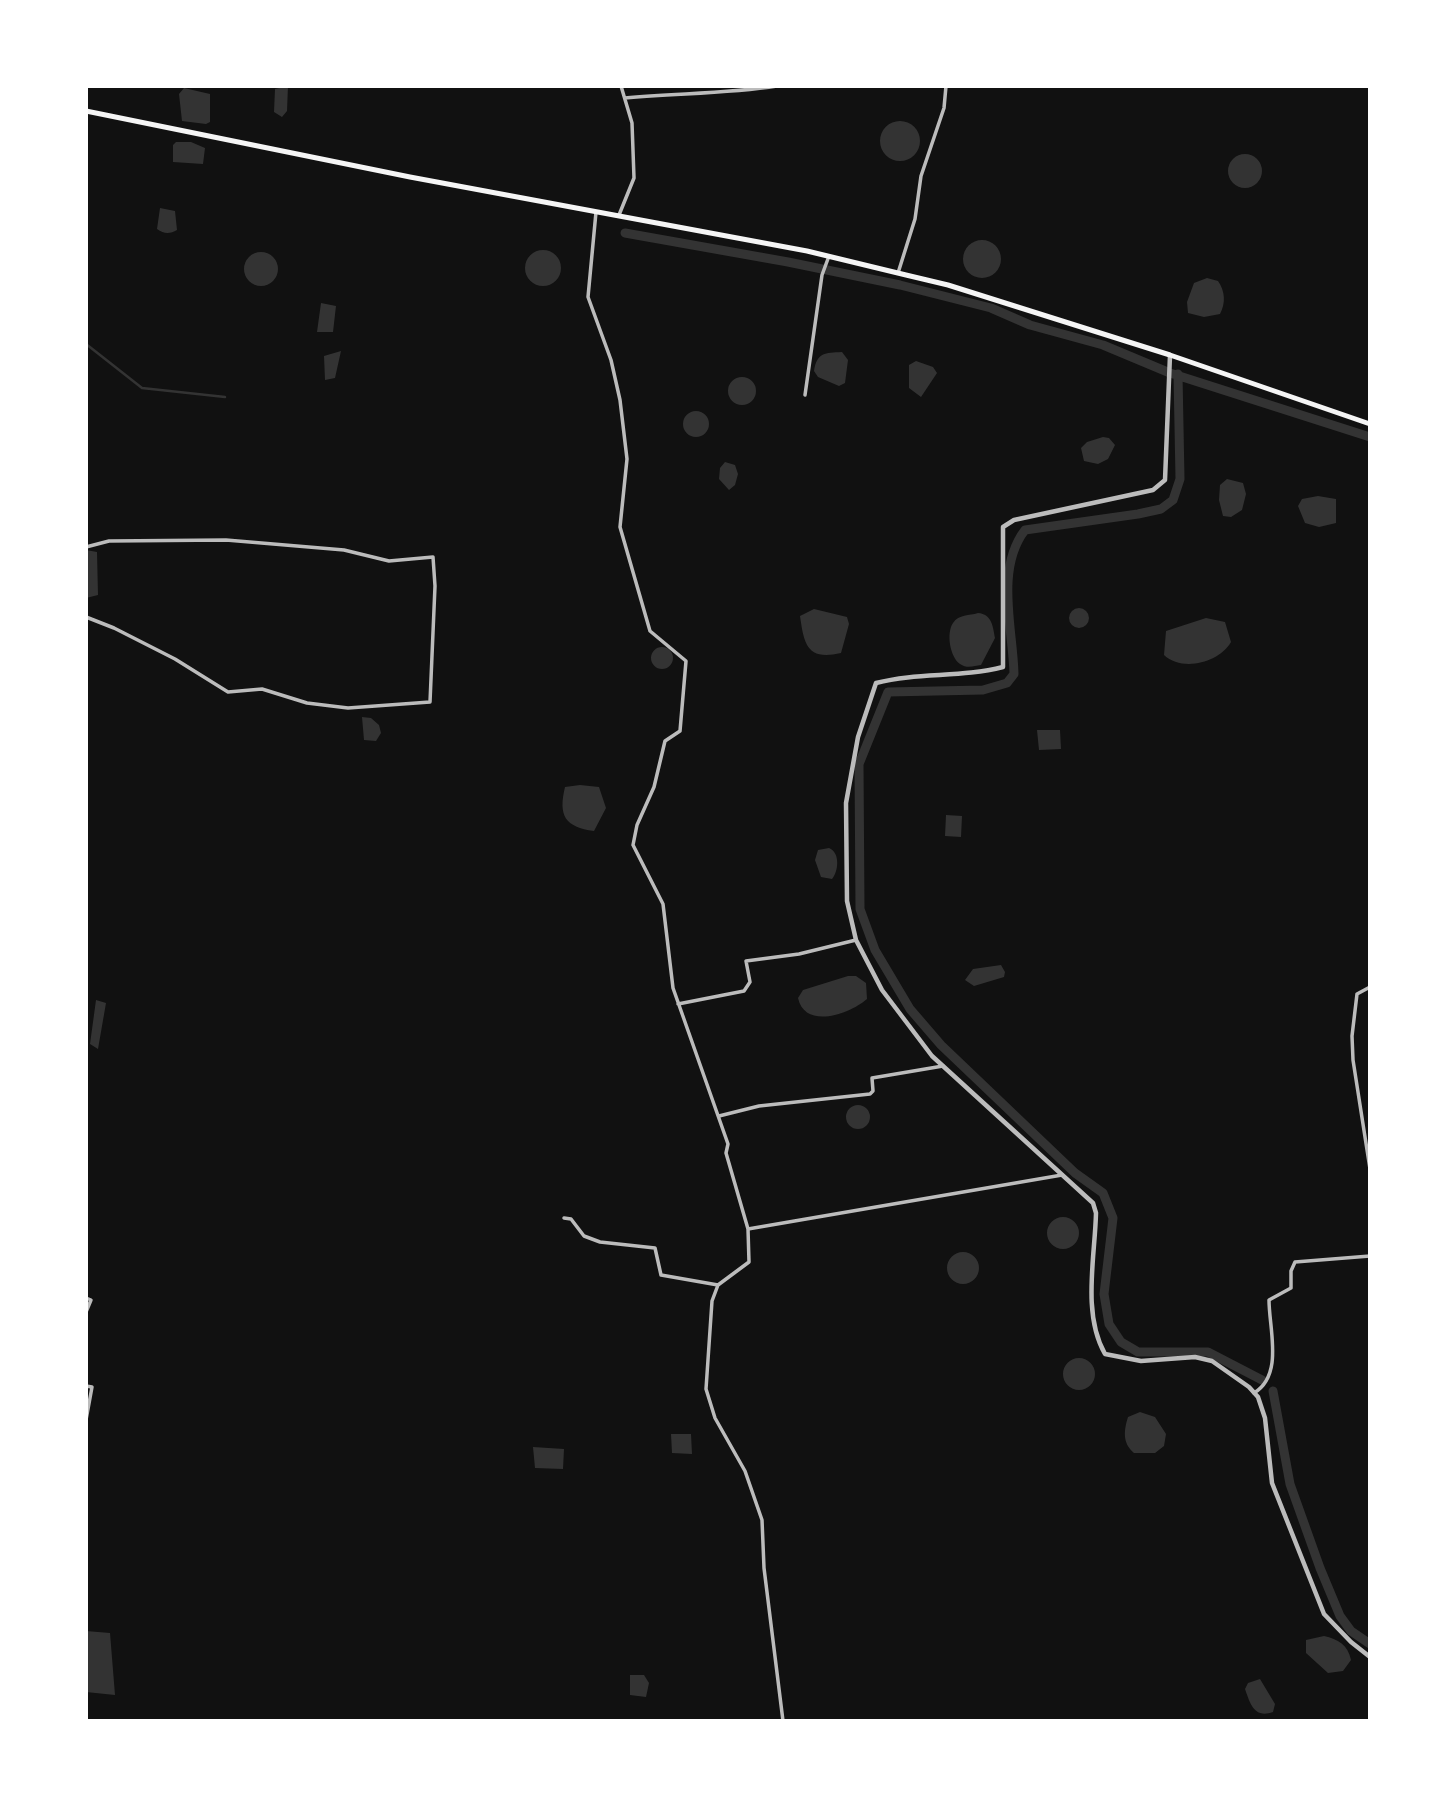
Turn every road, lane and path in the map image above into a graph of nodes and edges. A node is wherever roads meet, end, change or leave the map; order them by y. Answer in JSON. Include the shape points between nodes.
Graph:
{"nodes":[{"id":1,"x":621,"y":86,"type":"edge"},
{"id":2,"x":777,"y":86,"type":"edge"},
{"id":3,"x":946,"y":86,"type":"edge"},
{"id":4,"x":625,"y":98,"type":"junction"},
{"id":5,"x":86,"y":111,"type":"edge"},
{"id":6,"x":596,"y":212,"type":"junction"},
{"id":7,"x":618,"y":216,"type":"junction"},
{"id":8,"x":829,"y":256,"type":"junction"},
{"id":9,"x":898,"y":273,"type":"junction"},
{"id":10,"x":1170,"y":359,"type":"junction"},
{"id":11,"x":805,"y":395,"type":"dead end"},
{"id":12,"x":1370,"y":424,"type":"edge"},
{"id":13,"x":86,"y":547,"type":"edge"},
{"id":14,"x":86,"y":617,"type":"edge"},
{"id":15,"x":856,"y":940,"type":"junction"},
{"id":16,"x":1370,"y":987,"type":"edge"},
{"id":17,"x":678,"y":1004,"type":"junction"},
{"id":18,"x":944,"y":1066,"type":"junction"},
{"id":19,"x":719,"y":1116,"type":"junction"},
{"id":20,"x":1370,"y":1169,"type":"edge"},
{"id":21,"x":1062,"y":1175,"type":"junction"},
{"id":22,"x":564,"y":1218,"type":"dead end"},
{"id":23,"x":748,"y":1229,"type":"junction"},
{"id":24,"x":1370,"y":1256,"type":"edge"},
{"id":25,"x":718,"y":1285,"type":"junction"},
{"id":26,"x":86,"y":1298,"type":"edge"},
{"id":27,"x":86,"y":1312,"type":"edge"},
{"id":28,"x":86,"y":1387,"type":"edge"},
{"id":29,"x":1254,"y":1393,"type":"junction"},
{"id":30,"x":86,"y":1420,"type":"edge"},
{"id":31,"x":1370,"y":1657,"type":"edge"},
{"id":32,"x":783,"y":1721,"type":"edge"}],
"edges":[{"from":1,"to":4,"type":"street"},
{"from":2,"to":4,"type":"street"},
{"from":3,"to":9,"type":"street","via":[[944,108],[920,176],[915,219]]},
{"from":4,"to":7,"type":"street","via":[[632,124],[634,178]]},
{"from":5,"to":6,"type":"main road"},
{"from":6,"to":7,"type":"main road"},
{"from":6,"to":17,"type":"street","via":[[588,297],[620,400],[628,460],[620,527],[650,631],[686,661],[680,731],[665,741],[633,845],[663,904]]},
{"from":7,"to":8,"type":"main road"},
{"from":8,"to":9,"type":"main road"},
{"from":8,"to":11,"type":"street","via":[[821,275]]},
{"from":9,"to":10,"type":"main road","via":[[948,285]]},
{"from":10,"to":12,"type":"main road"},
{"from":10,"to":15,"type":"street","via":[[1165,480],[1153,490],[1014,520],[1003,527],[1003,667],[978,674],[876,683],[858,737],[846,803],[847,901]]},
{"from":13,"to":14,"type":"street","via":[[120,540],[226,540],[344,550],[389,561],[433,557],[430,702],[348,708],[307,703],[262,690],[228,692],[175,659]]},
{"from":15,"to":17,"type":"street","via":[[746,961],[750,982],[744,991]]},
{"from":15,"to":18,"type":"street","via":[[902,1020]]},
{"from":16,"to":20,"type":"street","via":[[1357,994],[1352,1036]]},
{"from":17,"to":19,"type":"street"},
{"from":18,"to":19,"type":"street","via":[[871,1078],[870,1094],[759,1106]]},
{"from":18,"to":21,"type":"street"},
{"from":19,"to":23,"type":"street"},
{"from":21,"to":23,"type":"street"},
{"from":21,"to":29,"type":"street","via":[[1093,1203],[1096,1213],[1094,1313],[1105,1354],[1141,1361],[1181,1357],[1212,1361]]},
{"from":22,"to":25,"type":"street","via":[[571,1219],[584,1236],[600,1242],[655,1248],[661,1275]]},
{"from":23,"to":25,"type":"street","via":[[749,1262]]},
{"from":24,"to":29,"type":"street","via":[[1295,1262],[1290,1271],[1291,1288],[1269,1300],[1271,1372],[1267,1383]]},
{"from":25,"to":32,"type":"street","via":[[709,1321],[707,1399],[746,1471],[762,1520]]},
{"from":26,"to":27,"type":"street","via":[[91,1300]]},
{"from":28,"to":30,"type":"street","via":[[92,1387]]},
{"from":29,"to":31,"type":"street","via":[[1265,1418],[1272,1483],[1315,1593],[1332,1622]]}]}
